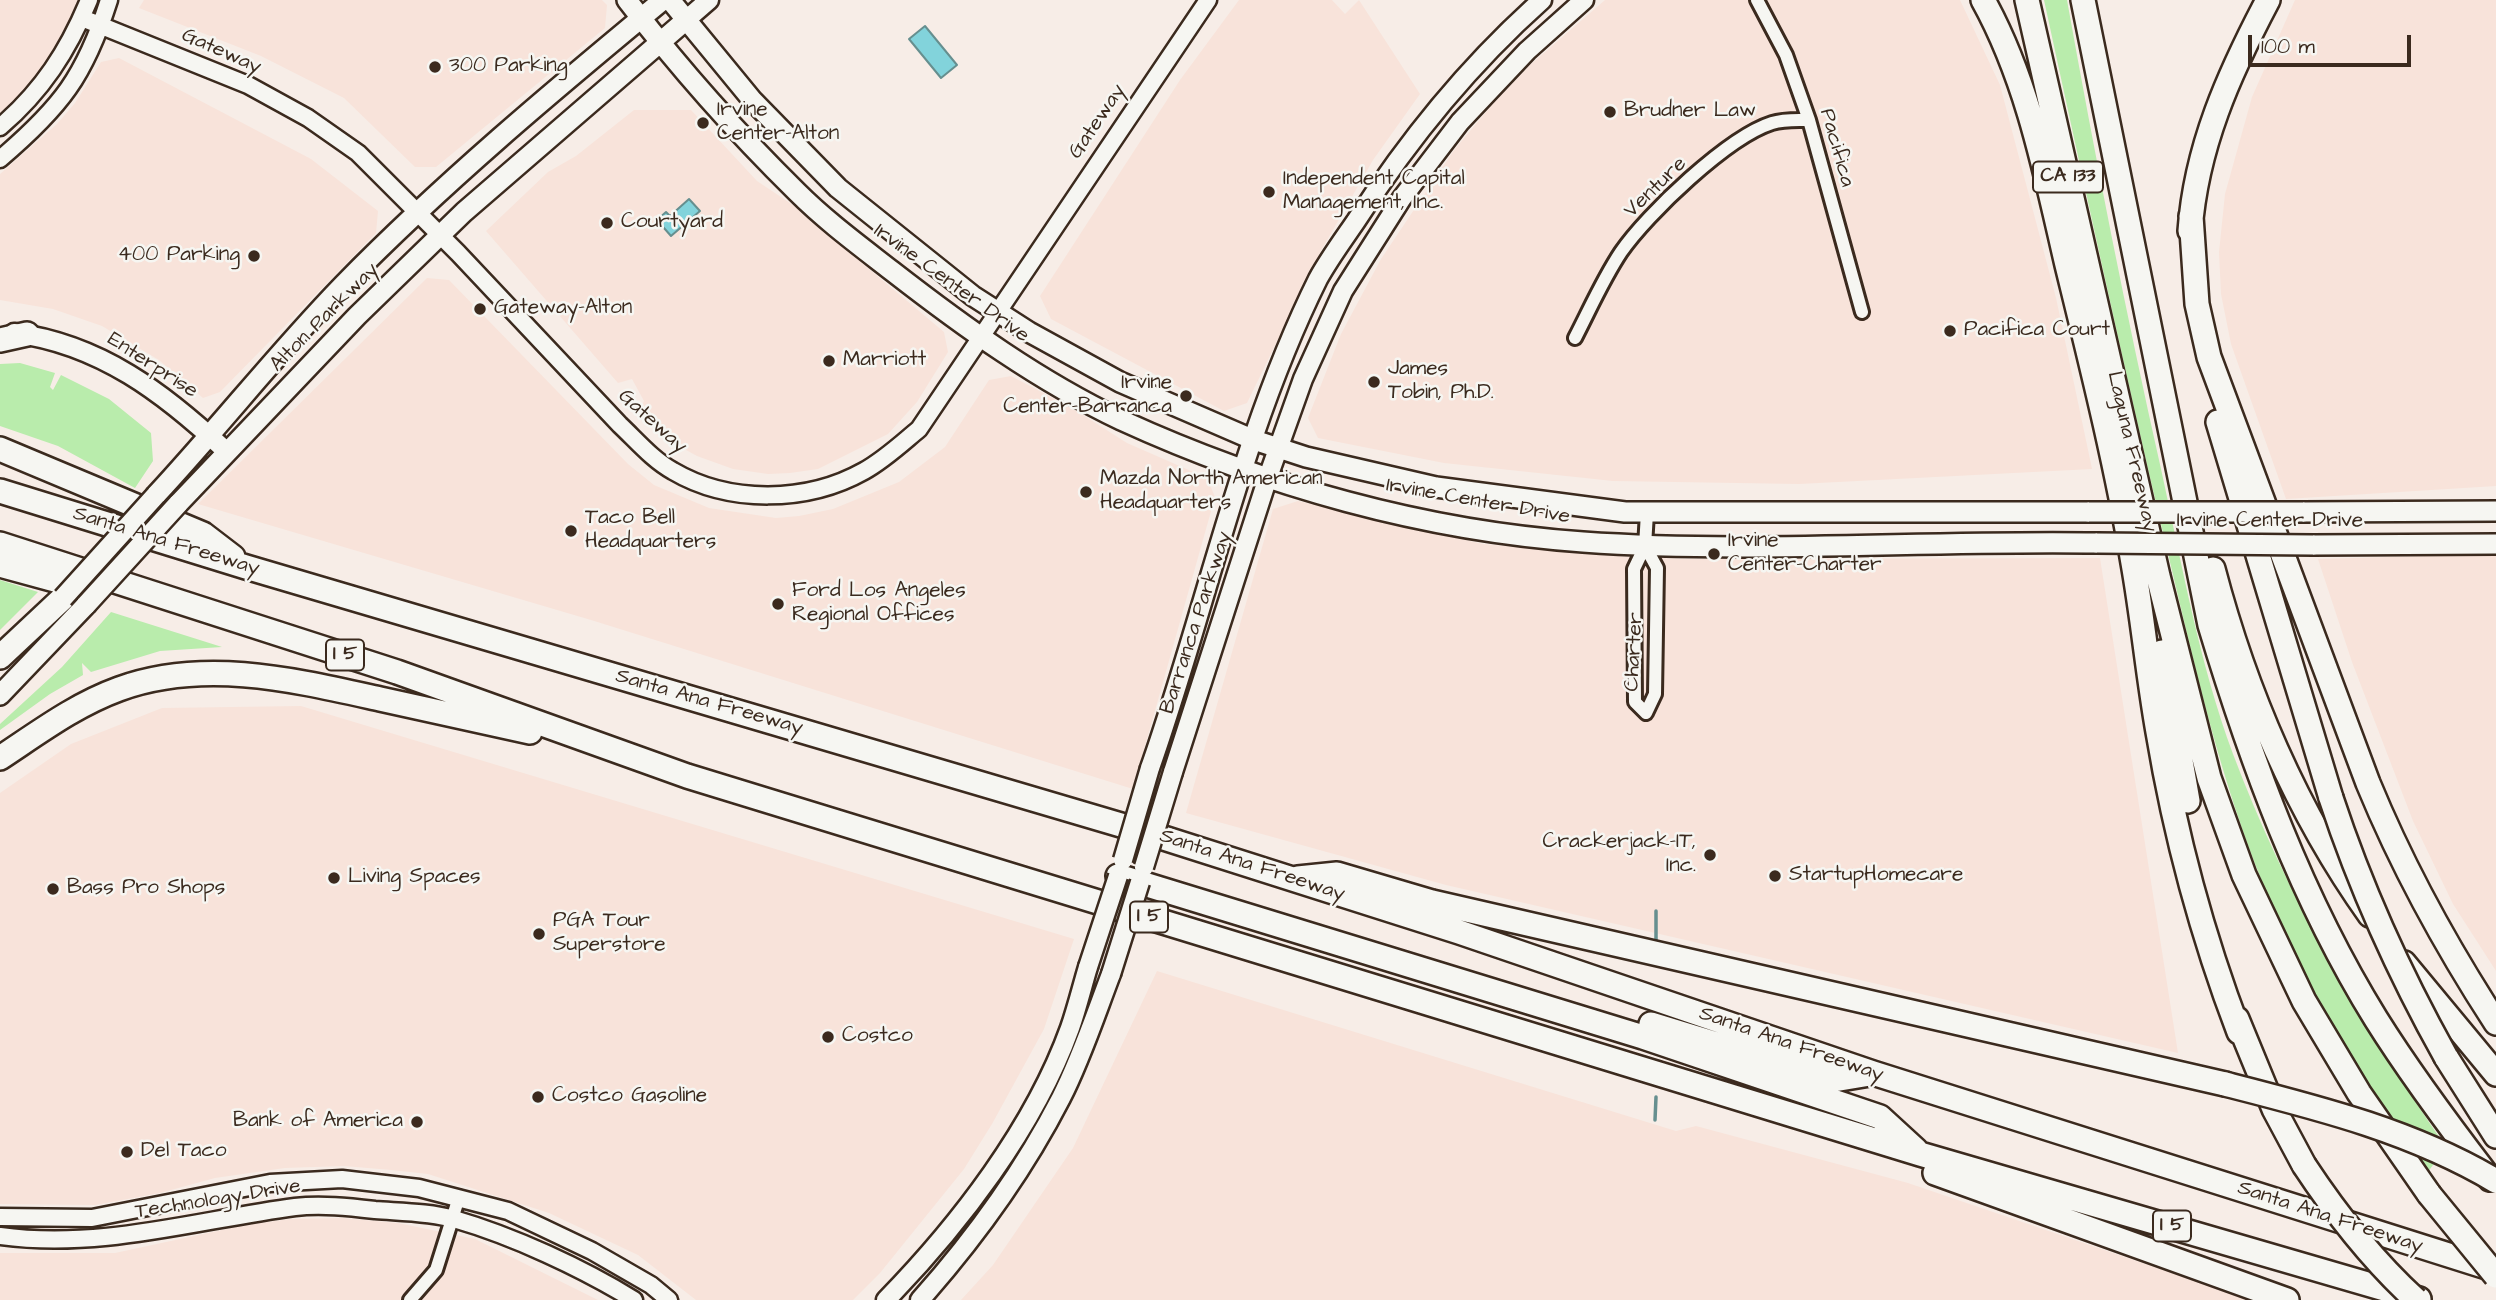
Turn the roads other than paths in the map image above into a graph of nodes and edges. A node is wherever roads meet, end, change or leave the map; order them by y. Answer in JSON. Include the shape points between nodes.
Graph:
{"nodes":[{"id":1,"x":89,"y":0,"type":"edge"},
{"id":2,"x":110,"y":0,"type":"edge"},
{"id":3,"x":627,"y":0,"type":"edge"},
{"id":4,"x":663,"y":0,"type":"edge"},
{"id":5,"x":670,"y":0,"type":"edge"},
{"id":6,"x":709,"y":0,"type":"edge"},
{"id":7,"x":1208,"y":0,"type":"edge"},
{"id":8,"x":1542,"y":0,"type":"edge"},
{"id":9,"x":1584,"y":0,"type":"edge"},
{"id":10,"x":1758,"y":0,"type":"edge"},
{"id":11,"x":1983,"y":0,"type":"edge"},
{"id":12,"x":2027,"y":0,"type":"edge"},
{"id":13,"x":2083,"y":0,"type":"edge"},
{"id":14,"x":2268,"y":0,"type":"edge"},
{"id":15,"x":82,"y":18,"type":"junction"},
{"id":16,"x":641,"y":18,"type":"junction"},
{"id":17,"x":687,"y":20,"type":"junction"},
{"id":18,"x":102,"y":24,"type":"junction"},
{"id":19,"x":661,"y":42,"type":"junction"},
{"id":20,"x":1809,"y":120,"type":"junction"},
{"id":21,"x":0,"y":127,"type":"edge"},
{"id":22,"x":0,"y":159,"type":"edge"},
{"id":23,"x":418,"y":212,"type":"junction"},
{"id":24,"x":2191,"y":216,"type":"junction"},
{"id":25,"x":441,"y":235,"type":"junction"},
{"id":26,"x":997,"y":312,"type":"junction"},
{"id":27,"x":1862,"y":312,"type":"dead end"},
{"id":28,"x":0,"y":331,"type":"edge"},
{"id":29,"x":27,"y":334,"type":"junction"},
{"id":30,"x":980,"y":337,"type":"junction"},
{"id":31,"x":1575,"y":338,"type":"dead end"},
{"id":32,"x":0,"y":340,"type":"edge"},
{"id":33,"x":2159,"y":365,"type":"junction"},
{"id":34,"x":210,"y":436,"type":"junction"},
{"id":35,"x":1254,"y":440,"type":"junction"},
{"id":36,"x":1279,"y":448,"type":"junction"},
{"id":37,"x":0,"y":449,"type":"edge"},
{"id":38,"x":226,"y":451,"type":"junction"},
{"id":39,"x":1244,"y":468,"type":"junction"},
{"id":40,"x":1268,"y":477,"type":"junction"},
{"id":41,"x":0,"y":491,"type":"edge"},
{"id":42,"x":2496,"y":511,"type":"edge"},
{"id":43,"x":1647,"y":513,"type":"junction"},
{"id":44,"x":0,"y":544,"type":"edge"},
{"id":45,"x":2496,"y":544,"type":"edge"},
{"id":46,"x":1646,"y":546,"type":"junction"},
{"id":47,"x":0,"y":565,"type":"edge"},
{"id":48,"x":246,"y":567,"type":"junction"},
{"id":49,"x":2158,"y":576,"type":"junction"},
{"id":50,"x":63,"y":598,"type":"junction"},
{"id":51,"x":0,"y":657,"type":"edge"},
{"id":52,"x":0,"y":664,"type":"edge"},
{"id":53,"x":402,"y":673,"type":"junction"},
{"id":54,"x":0,"y":695,"type":"edge"},
{"id":55,"x":0,"y":758,"type":"edge"},
{"id":56,"x":687,"y":776,"type":"junction"},
{"id":57,"x":1131,"y":871,"type":"junction"},
{"id":58,"x":1288,"y":879,"type":"junction"},
{"id":59,"x":1323,"y":931,"type":"junction"},
{"id":60,"x":2496,"y":1023,"type":"edge"},
{"id":61,"x":2239,"y":1032,"type":"junction"},
{"id":62,"x":1874,"y":1073,"type":"junction"},
{"id":63,"x":2496,"y":1074,"type":"edge"},
{"id":64,"x":2496,"y":1136,"type":"edge"},
{"id":65,"x":1871,"y":1139,"type":"junction"},
{"id":66,"x":1920,"y":1154,"type":"junction"},
{"id":67,"x":2496,"y":1181,"type":"edge"},
{"id":68,"x":2496,"y":1187,"type":"edge"},
{"id":69,"x":458,"y":1197,"type":"junction"},
{"id":70,"x":0,"y":1217,"type":"edge"},
{"id":71,"x":452,"y":1219,"type":"junction"},
{"id":72,"x":0,"y":1236,"type":"edge"},
{"id":73,"x":2496,"y":1270,"type":"edge"},
{"id":74,"x":2496,"y":1276,"type":"edge"},
{"id":75,"x":410,"y":1300,"type":"edge"},
{"id":76,"x":634,"y":1300,"type":"edge"},
{"id":77,"x":669,"y":1300,"type":"edge"},
{"id":78,"x":886,"y":1300,"type":"edge"},
{"id":79,"x":920,"y":1300,"type":"edge"},
{"id":80,"x":2287,"y":1300,"type":"edge"},
{"id":81,"x":2416,"y":1300,"type":"edge"},
{"id":82,"x":2423,"y":1300,"type":"edge"}],
"edges":[{"from":1,"to":15,"type":"street"},
{"from":2,"to":18,"type":"street"},
{"from":3,"to":16,"type":"main road","name":"Irvine Center Drive"},
{"from":4,"to":16,"type":"main road","name":"Alton Parkway"},
{"from":5,"to":17,"type":"main road","name":"Irvine Center Drive"},
{"from":6,"to":17,"type":"main road","name":"Alton Parkway"},
{"from":7,"to":26,"type":"street","name":"Gateway"},
{"from":8,"to":35,"type":"main road","name":"Barranca Parkway","via":[[1437,107],[1380,184],[1320,277],[1279,366]]},
{"from":9,"to":36,"type":"main road","name":"Barranca Parkway","via":[[1527,51],[1460,122],[1402,198],[1343,291],[1303,379]]},
{"from":10,"to":20,"type":"street","name":"Pacifica","via":[[1786,55]]},
{"from":11,"to":61,"type":"highway","via":[[2006,49],[2037,139],[2120,492],[2158,734],[2196,904]]},
{"from":12,"to":49,"type":"highway","name":"Laguna Freeway","number":"CA 133"},
{"from":13,"to":33,"type":"highway","number":"CA 133"},
{"from":14,"to":24,"type":"highway","via":[[2214,114],[2198,166]]},
{"from":15,"to":18,"type":"street","name":"Gateway"},
{"from":15,"to":21,"type":"street","via":[[53,71]]},
{"from":16,"to":19,"type":"main road","name":"Irvine Center Drive"},
{"from":16,"to":23,"type":"main road","name":"Alton Parkway"},
{"from":17,"to":19,"type":"main road","name":"Alton Parkway"},
{"from":17,"to":26,"type":"main road","name":"Irvine Center Drive","via":[[753,101],[838,188]]},
{"from":18,"to":22,"type":"street","via":[[91,55],[65,94]]},
{"from":18,"to":23,"type":"street","name":"Gateway","via":[[248,85],[308,118],[358,153]]},
{"from":19,"to":25,"type":"main road","name":"Alton Parkway","via":[[520,161]]},
{"from":19,"to":30,"type":"main road","name":"Irvine Center Drive","via":[[716,108],[800,195]]},
{"from":20,"to":27,"type":"street","name":"Pacifica"},
{"from":20,"to":31,"type":"street","name":"Venture","via":[[1787,120],[1756,130],[1730,145],[1674,196],[1621,252]]},
{"from":23,"to":25,"type":"street","name":"Gateway"},
{"from":23,"to":34,"type":"main road","name":"Alton Parkway","via":[[330,300]]},
{"from":24,"to":60,"type":"highway","via":[[2197,304],[2209,357],[2359,757],[2396,851],[2448,949]]},
{"from":24,"to":64,"type":"highway","bridge":true,"via":[[2186,289],[2197,352],[2331,798],[2353,864],[2397,966]]},
{"from":25,"to":30,"type":"street","name":"Gateway","via":[[659,462],[690,480],[746,494],[781,495],[823,488],[888,456],[919,429]]},
{"from":25,"to":38,"type":"main road","name":"Alton Parkway"},
{"from":26,"to":30,"type":"street","name":"Gateway"},
{"from":26,"to":35,"type":"main road","name":"Irvine Center Drive","via":[[1120,382]]},
{"from":28,"to":29,"type":"main road","name":"Enterprise"},
{"from":29,"to":32,"type":"highway"},
{"from":29,"to":34,"type":"main road","name":"Enterprise","via":[[108,360]]},
{"from":30,"to":39,"type":"main road","name":"Irvine Center Drive","via":[[1120,419]]},
{"from":33,"to":63,"type":"highway","via":[[2231,636],[2287,768],[2340,873],[2416,980]]},
{"from":33,"to":68,"type":"highway","via":[[2210,625],[2270,804],[2322,918],[2376,1019]]},
{"from":34,"to":38,"type":"main road","name":"Enterprise"},
{"from":34,"to":50,"type":"main road","name":"Alton Parkway","bridge":true},
{"from":35,"to":36,"type":"main road","name":"Irvine Center Drive"},
{"from":35,"to":39,"type":"main road","name":"Barranca Parkway"},
{"from":36,"to":40,"type":"main road","name":"Barranca Parkway"},
{"from":36,"to":43,"type":"main road","name":"Irvine Center Drive","via":[[1436,487],[1566,507]]},
{"from":37,"to":48,"type":"highway","via":[[203,534]]},
{"from":38,"to":54,"type":"main road","name":"Alton Parkway","bridge":true},
{"from":39,"to":40,"type":"main road","name":"Irvine Center Drive"},
{"from":39,"to":57,"type":"main road","name":"Barranca Parkway","bridge":true,"via":[[1150,768]]},
{"from":40,"to":46,"type":"main road","name":"Irvine Center Drive","via":[[1400,514],[1478,529]]},
{"from":40,"to":57,"type":"main road","name":"Barranca Parkway","bridge":true,"via":[[1173,772]]},
{"from":41,"to":48,"type":"highway","name":"Santa Ana Freeway"},
{"from":42,"to":43,"type":"main road","name":"Irvine Center Drive","bridge":true},
{"from":43,"to":46,"type":"street","name":"Charter"},
{"from":44,"to":53,"type":"highway","number":"I 5"},
{"from":45,"to":46,"type":"main road","name":"Irvine Center Drive","bridge":true},
{"from":46,"to":46,"type":"street","name":"Charter","via":[[1634,569],[1636,702],[1646,713],[1655,694],[1657,568]]},
{"from":47,"to":53,"type":"highway"},
{"from":48,"to":58,"type":"highway","name":"Santa Ana Freeway","via":[[1148,832]]},
{"from":49,"to":61,"type":"highway","via":[[2157,620],[2193,830]]},
{"from":49,"to":74,"type":"highway","bridge":true,"via":[[2209,778],[2244,875],[2304,1002],[2359,1093],[2429,1194]]},
{"from":50,"to":51,"type":"highway"},
{"from":50,"to":52,"type":"main road","name":"Alton Parkway"},
{"from":53,"to":56,"type":"highway","number":"I 5"},
{"from":55,"to":56,"type":"highway","via":[[74,710],[119,689],[173,676],[224,673],[296,680],[531,733]]},
{"from":56,"to":65,"type":"highway","number":"I 5"},
{"from":57,"to":59,"type":"highway"},
{"from":57,"to":78,"type":"main road","name":"Barranca Parkway","bridge":true,"via":[[1088,967],[1069,1030],[995,1169]]},
{"from":57,"to":79,"type":"main road","name":"Barranca Parkway","bridge":true,"via":[[1111,974],[1061,1097],[1015,1179]]},
{"from":58,"to":62,"type":"highway","name":"Santa Ana Freeway","via":[[1460,932]]},
{"from":58,"to":67,"type":"highway","bridge":true,"via":[[1337,874],[1432,902],[2210,1081],[2372,1124],[2437,1150]]},
{"from":59,"to":62,"type":"highway","via":[[1834,1080]]},
{"from":59,"to":66,"type":"highway","via":[[1880,1117]]},
{"from":61,"to":81,"type":"highway","bridge":true,"via":[[2304,1165],[2382,1269]]},
{"from":62,"to":73,"type":"highway","name":"Santa Ana Freeway"},
{"from":65,"to":66,"type":"highway","number":"I 5"},
{"from":65,"to":80,"type":"highway","via":[[1906,1163]]},
{"from":66,"to":82,"type":"highway","number":"I 5"},
{"from":69,"to":70,"type":"street","name":"Technology Drive","via":[[342,1179],[270,1183],[92,1218]]},
{"from":69,"to":71,"type":"street"},
{"from":69,"to":77,"type":"street","name":"Technology Drive","via":[[508,1211],[592,1251],[652,1285]]},
{"from":71,"to":72,"type":"street","name":"Technology Drive","via":[[344,1206],[299,1206],[112,1237],[33,1241]]},
{"from":71,"to":75,"type":"street","via":[[436,1270]]},
{"from":71,"to":76,"type":"street","name":"Technology Drive","via":[[542,1253]]}]}
